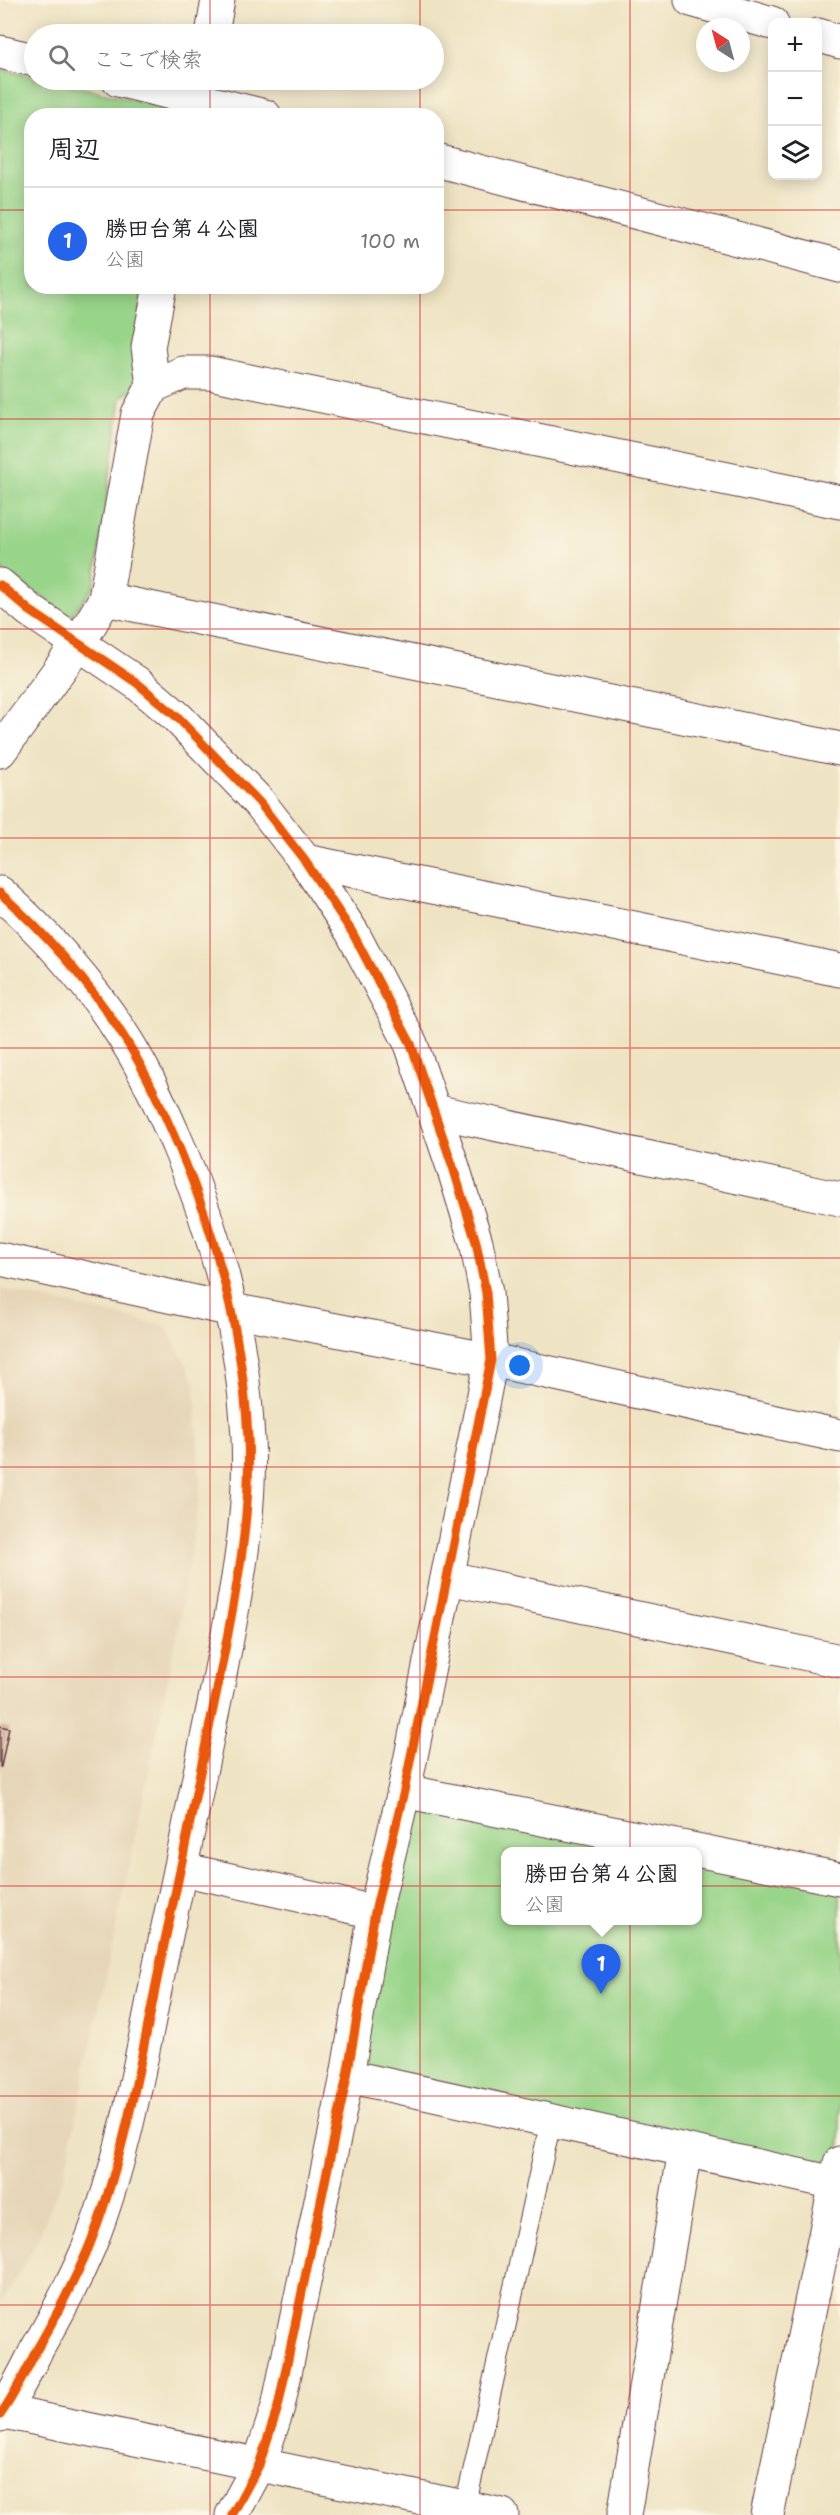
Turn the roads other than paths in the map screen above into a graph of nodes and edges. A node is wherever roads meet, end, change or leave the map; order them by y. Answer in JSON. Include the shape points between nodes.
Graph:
{"nodes":[{"id":1,"x":218,"y":0,"type":"edge"},
{"id":2,"x":691,"y":0,"type":"edge"},
{"id":3,"x":768,"y":22,"type":"edge"},
{"id":4,"x":214,"y":24,"type":"edge"},
{"id":5,"x":822,"y":36,"type":"edge"},
{"id":6,"x":840,"y":42,"type":"edge"},
{"id":7,"x":0,"y":52,"type":"edge"},
{"id":8,"x":24,"y":58,"type":"edge"},
{"id":9,"x":163,"y":90,"type":"edge"},
{"id":10,"x":199,"y":98,"type":"edge"},
{"id":11,"x":236,"y":108,"type":"edge"},
{"id":12,"x":444,"y":162,"type":"edge"},
{"id":13,"x":840,"y":266,"type":"edge"},
{"id":14,"x":158,"y":294,"type":"edge"},
{"id":15,"x":153,"y":386,"type":"junction"},
{"id":16,"x":840,"y":502,"type":"edge"},
{"id":17,"x":0,"y":585,"type":"edge"},
{"id":18,"x":105,"y":598,"type":"junction"},
{"id":19,"x":79,"y":643,"type":"junction"},
{"id":20,"x":840,"y":749,"type":"edge"},
{"id":21,"x":0,"y":751,"type":"edge"},
{"id":22,"x":305,"y":861,"type":"junction"},
{"id":23,"x":0,"y":893,"type":"edge"},
{"id":24,"x":840,"y":970,"type":"edge"},
{"id":25,"x":434,"y":1111,"type":"junction"},
{"id":26,"x":840,"y":1199,"type":"edge"},
{"id":27,"x":0,"y":1259,"type":"edge"},
{"id":28,"x":232,"y":1310,"type":"junction"},
{"id":29,"x":491,"y":1360,"type":"junction"},
{"id":30,"x":840,"y":1436,"type":"edge"},
{"id":31,"x":449,"y":1578,"type":"junction"},
{"id":32,"x":840,"y":1661,"type":"edge"},
{"id":33,"x":404,"y":1791,"type":"junction"},
{"id":34,"x":681,"y":1847,"type":"edge"},
{"id":35,"x":702,"y":1851,"type":"edge"},
{"id":36,"x":181,"y":1869,"type":"junction"},
{"id":37,"x":840,"y":1879,"type":"edge"},
{"id":38,"x":375,"y":1912,"type":"junction"},
{"id":39,"x":347,"y":2076,"type":"junction"},
{"id":40,"x":551,"y":2121,"type":"junction"},
{"id":41,"x":685,"y":2150,"type":"junction"},
{"id":42,"x":838,"y":2173,"type":"edge"},
{"id":43,"x":1,"y":2413,"type":"edge"},
{"id":44,"x":260,"y":2465,"type":"junction"},
{"id":45,"x":465,"y":2508,"type":"junction"},
{"id":46,"x":232,"y":2515,"type":"edge"},
{"id":47,"x":502,"y":2515,"type":"edge"},
{"id":48,"x":624,"y":2515,"type":"edge"},
{"id":49,"x":767,"y":2515,"type":"edge"}],
"edges":[{"from":1,"to":4,"type":"street"},
{"from":2,"to":3,"type":"street"},
{"from":5,"to":6,"type":"street"},
{"from":7,"to":8,"type":"street"},
{"from":9,"to":10,"type":"street"},
{"from":10,"to":11,"type":"street"},
{"from":12,"to":13,"type":"street"},
{"from":14,"to":15,"type":"street","via":[[148,347]]},
{"from":15,"to":16,"type":"street","via":[[183,373],[210,373]]},
{"from":15,"to":18,"type":"street","via":[[138,414]]},
{"from":17,"to":19,"type":"street"},
{"from":18,"to":19,"type":"street"},
{"from":18,"to":20,"type":"street"},
{"from":19,"to":21,"type":"street"},
{"from":19,"to":22,"type":"street","via":[[137,683],[177,717],[259,802]]},
{"from":22,"to":24,"type":"street"},
{"from":22,"to":25,"type":"street","via":[[352,932],[387,997],[411,1044]]},
{"from":23,"to":28,"type":"street","via":[[35,924],[127,1043],[193,1181]]},
{"from":25,"to":26,"type":"street"},
{"from":25,"to":29,"type":"street","via":[[476,1242],[486,1293]]},
{"from":27,"to":28,"type":"street"},
{"from":28,"to":29,"type":"street"},
{"from":28,"to":36,"type":"street","via":[[244,1380],[248,1443],[240,1575]]},
{"from":29,"to":30,"type":"street"},
{"from":29,"to":31,"type":"street"},
{"from":31,"to":32,"type":"street"},
{"from":31,"to":33,"type":"street"},
{"from":33,"to":34,"type":"street"},
{"from":33,"to":38,"type":"street"},
{"from":35,"to":37,"type":"street"},
{"from":36,"to":38,"type":"street"},
{"from":36,"to":43,"type":"street","via":[[108,2193],[74,2278]]},
{"from":38,"to":39,"type":"street"},
{"from":39,"to":40,"type":"street"},
{"from":39,"to":44,"type":"street","via":[[278,2407]]},
{"from":40,"to":41,"type":"street"},
{"from":40,"to":45,"type":"lane"},
{"from":41,"to":42,"type":"street"},
{"from":41,"to":48,"type":"street"},
{"from":42,"to":49,"type":"street"},
{"from":43,"to":44,"type":"street"},
{"from":44,"to":45,"type":"street"},
{"from":44,"to":46,"type":"street"},
{"from":45,"to":47,"type":"street"}]}
